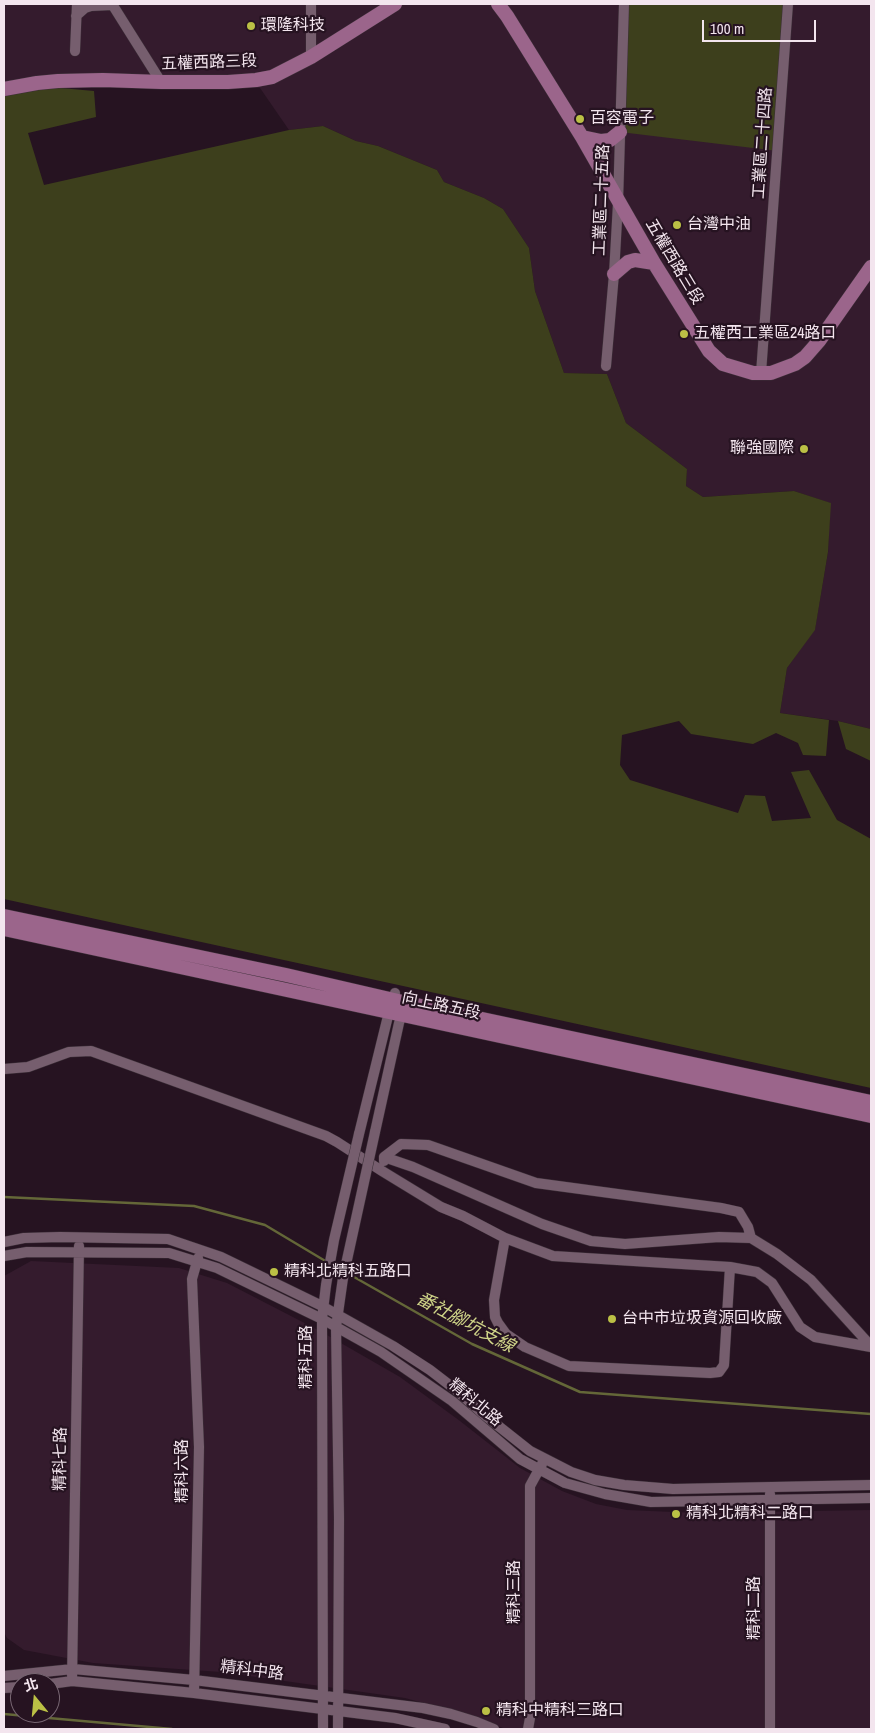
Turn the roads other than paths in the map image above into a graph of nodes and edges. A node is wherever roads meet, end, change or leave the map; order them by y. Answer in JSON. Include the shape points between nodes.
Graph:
{"nodes":[{"id":1,"x":77,"y":4,"type":"edge"},
{"id":2,"x":311,"y":4,"type":"edge"},
{"id":3,"x":395,"y":4,"type":"edge"},
{"id":4,"x":498,"y":4,"type":"edge"},
{"id":5,"x":624,"y":4,"type":"edge"},
{"id":6,"x":788,"y":4,"type":"edge"},
{"id":7,"x":112,"y":5,"type":"edge"},
{"id":8,"x":76,"y":16,"type":"junction"},
{"id":9,"x":75,"y":51,"type":"dead end"},
{"id":10,"x":311,"y":57,"type":"junction"},
{"id":11,"x":161,"y":82,"type":"junction"},
{"id":12,"x":4,"y":89,"type":"edge"},
{"id":13,"x":620,"y":132,"type":"junction"},
{"id":14,"x":582,"y":137,"type":"junction"},
{"id":15,"x":618,"y":203,"type":"junction"},
{"id":16,"x":654,"y":263,"type":"junction"},
{"id":17,"x":871,"y":267,"type":"edge"},
{"id":18,"x":614,"y":274,"type":"junction"},
{"id":19,"x":606,"y":366,"type":"dead end"},
{"id":20,"x":761,"y":373,"type":"junction"},
{"id":21,"x":4,"y":916,"type":"edge"},
{"id":22,"x":4,"y":929,"type":"edge"},
{"id":23,"x":399,"y":1003,"type":"junction"},
{"id":24,"x":4,"y":1069,"type":"edge"},
{"id":25,"x":871,"y":1102,"type":"edge"},
{"id":26,"x":871,"y":1116,"type":"edge"},
{"id":27,"x":384,"y":1157,"type":"junction"},
{"id":28,"x":382,"y":1172,"type":"junction"},
{"id":29,"x":80,"y":1237,"type":"junction"},
{"id":30,"x":505,"y":1238,"type":"junction"},
{"id":31,"x":750,"y":1238,"type":"junction"},
{"id":32,"x":4,"y":1242,"type":"edge"},
{"id":33,"x":200,"y":1249,"type":"junction"},
{"id":34,"x":79,"y":1252,"type":"junction"},
{"id":35,"x":4,"y":1256,"type":"edge"},
{"id":36,"x":198,"y":1263,"type":"junction"},
{"id":37,"x":730,"y":1267,"type":"junction"},
{"id":38,"x":322,"y":1306,"type":"junction"},
{"id":39,"x":338,"y":1314,"type":"junction"},
{"id":40,"x":322,"y":1319,"type":"junction"},
{"id":41,"x":336,"y":1327,"type":"junction"},
{"id":42,"x":871,"y":1346,"type":"edge"},
{"id":43,"x":545,"y":1459,"type":"junction"},
{"id":44,"x":539,"y":1469,"type":"junction"},
{"id":45,"x":871,"y":1485,"type":"edge"},
{"id":46,"x":770,"y":1488,"type":"junction"},
{"id":47,"x":871,"y":1498,"type":"edge"},
{"id":48,"x":769,"y":1500,"type":"junction"},
{"id":49,"x":73,"y":1669,"type":"junction"},
{"id":50,"x":4,"y":1676,"type":"edge"},
{"id":51,"x":194,"y":1680,"type":"junction"},
{"id":52,"x":72,"y":1681,"type":"junction"},
{"id":53,"x":60,"y":1683,"type":"edge"},
{"id":54,"x":194,"y":1693,"type":"junction"},
{"id":55,"x":323,"y":1695,"type":"junction"},
{"id":56,"x":339,"y":1698,"type":"junction"},
{"id":57,"x":323,"y":1708,"type":"junction"},
{"id":58,"x":338,"y":1711,"type":"junction"},
{"id":59,"x":323,"y":1729,"type":"edge"},
{"id":60,"x":338,"y":1729,"type":"edge"},
{"id":61,"x":445,"y":1729,"type":"edge"},
{"id":62,"x":494,"y":1729,"type":"edge"},
{"id":63,"x":528,"y":1729,"type":"edge"},
{"id":64,"x":770,"y":1729,"type":"edge"}],
"edges":[{"from":1,"to":8,"type":"street"},
{"from":2,"to":10,"type":"street"},
{"from":3,"to":10,"type":"main road","name":"五權西路三段"},
{"from":4,"to":14,"type":"main road","name":"五權西路三段"},
{"from":5,"to":13,"type":"street","name":"工業區二十五路"},
{"from":6,"to":20,"type":"street","name":"工業區二十四路"},
{"from":7,"to":8,"type":"street","via":[[91,6]]},
{"from":7,"to":11,"type":"street"},
{"from":8,"to":9,"type":"street"},
{"from":10,"to":11,"type":"main road","name":"五權西路三段","via":[[264,79]]},
{"from":11,"to":12,"type":"main road","name":"五權西路三段","via":[[58,81]]},
{"from":13,"to":14,"type":"main road","via":[[601,141]]},
{"from":13,"to":15,"type":"street","name":"工業區二十五路"},
{"from":14,"to":15,"type":"main road","name":"五權西路三段"},
{"from":15,"to":16,"type":"main road","name":"五權西路三段"},
{"from":15,"to":18,"type":"street","name":"工業區二十五路"},
{"from":16,"to":18,"type":"main road","via":[[635,260]]},
{"from":16,"to":20,"type":"main road","name":"五權西路三段","via":[[709,351],[723,364],[745,372]]},
{"from":17,"to":20,"type":"main road","name":"五權西路三段","via":[[806,357],[788,368]]},
{"from":18,"to":19,"type":"street","name":"工業區二十五路"},
{"from":21,"to":23,"type":"main road","name":"向上路五段","via":[[276,973]]},
{"from":22,"to":23,"type":"main road","name":"向上路五段"},
{"from":23,"to":25,"type":"main road","name":"向上路五段"},
{"from":23,"to":26,"type":"main road","name":"向上路五段"},
{"from":23,"to":38,"type":"street","name":"精科五路","bridge":true,"via":[[359,1134]]},
{"from":23,"to":39,"type":"street","name":"精科五路","bridge":true},
{"from":24,"to":28,"type":"street","via":[[28,1067],[69,1052],[91,1050],[326,1136]]},
{"from":27,"to":28,"type":"street"},
{"from":27,"to":31,"type":"street","via":[[542,1224],[591,1241],[625,1244]]},
{"from":27,"to":31,"type":"street","via":[[401,1144],[428,1144],[536,1183],[721,1208],[739,1212]]},
{"from":28,"to":30,"type":"street"},
{"from":29,"to":32,"type":"street","name":"精科北路","via":[[24,1238]]},
{"from":29,"to":33,"type":"street","name":"精科北路","via":[[168,1240]]},
{"from":29,"to":34,"type":"street","name":"精科七路"},
{"from":30,"to":37,"type":"street","via":[[552,1256]]},
{"from":30,"to":37,"type":"street","via":[[494,1300],[498,1323],[506,1334],[525,1347],[569,1366],[719,1372],[724,1365]]},
{"from":31,"to":42,"type":"street","via":[[811,1280]]},
{"from":33,"to":36,"type":"street","name":"精科六路"},
{"from":33,"to":38,"type":"street","name":"精科北路"},
{"from":34,"to":35,"type":"street","name":"精科北路","via":[[19,1252]]},
{"from":34,"to":36,"type":"street","name":"精科北路","via":[[170,1253]]},
{"from":34,"to":49,"type":"street","name":"精科七路"},
{"from":36,"to":40,"type":"street","name":"精科北路","via":[[218,1268]]},
{"from":36,"to":51,"type":"street","name":"精科六路","via":[[192,1280],[199,1448]]},
{"from":37,"to":42,"type":"street","via":[[756,1272],[772,1283],[800,1327],[815,1337]]},
{"from":38,"to":39,"type":"street","name":"精科北路"},
{"from":38,"to":40,"type":"street","name":"精科五路"},
{"from":39,"to":41,"type":"street","name":"精科五路"},
{"from":39,"to":43,"type":"street","name":"精科北路","via":[[430,1370],[530,1451]]},
{"from":40,"to":41,"type":"street","name":"精科北路"},
{"from":40,"to":55,"type":"street","name":"精科五路"},
{"from":41,"to":44,"type":"street","name":"精科北路","via":[[403,1366],[452,1401],[520,1459]]},
{"from":41,"to":56,"type":"street","name":"精科五路"},
{"from":43,"to":44,"type":"street","name":"精科三路"},
{"from":43,"to":46,"type":"street","name":"精科北路","via":[[595,1480],[624,1485],[673,1489]]},
{"from":44,"to":48,"type":"street","name":"精科北路","via":[[565,1483],[651,1502]]},
{"from":44,"to":63,"type":"street","name":"精科三路","via":[[530,1486]]},
{"from":45,"to":46,"type":"street","name":"精科北路"},
{"from":46,"to":48,"type":"street","name":"精科二路"},
{"from":47,"to":48,"type":"street","name":"精科北路"},
{"from":48,"to":64,"type":"street","name":"精科二路"},
{"from":49,"to":50,"type":"street","name":"精科中路"},
{"from":49,"to":51,"type":"street","name":"精科中路"},
{"from":49,"to":52,"type":"street","name":"精科七路"},
{"from":51,"to":54,"type":"street","name":"精科六路"},
{"from":51,"to":55,"type":"street","name":"精科中路"},
{"from":52,"to":53,"type":"street","name":"精科中路"},
{"from":52,"to":54,"type":"street","name":"精科中路"},
{"from":54,"to":57,"type":"street","name":"精科中路"},
{"from":55,"to":56,"type":"street","name":"精科中路"},
{"from":55,"to":57,"type":"street","name":"精科五路"},
{"from":56,"to":58,"type":"street","name":"精科五路"},
{"from":56,"to":62,"type":"street","name":"精科中路","via":[[423,1708]]},
{"from":57,"to":58,"type":"street","name":"精科中路"},
{"from":57,"to":59,"type":"street","name":"精科五路"},
{"from":58,"to":60,"type":"street","name":"精科五路"},
{"from":58,"to":61,"type":"street","name":"精科中路","via":[[395,1718]]}]}
